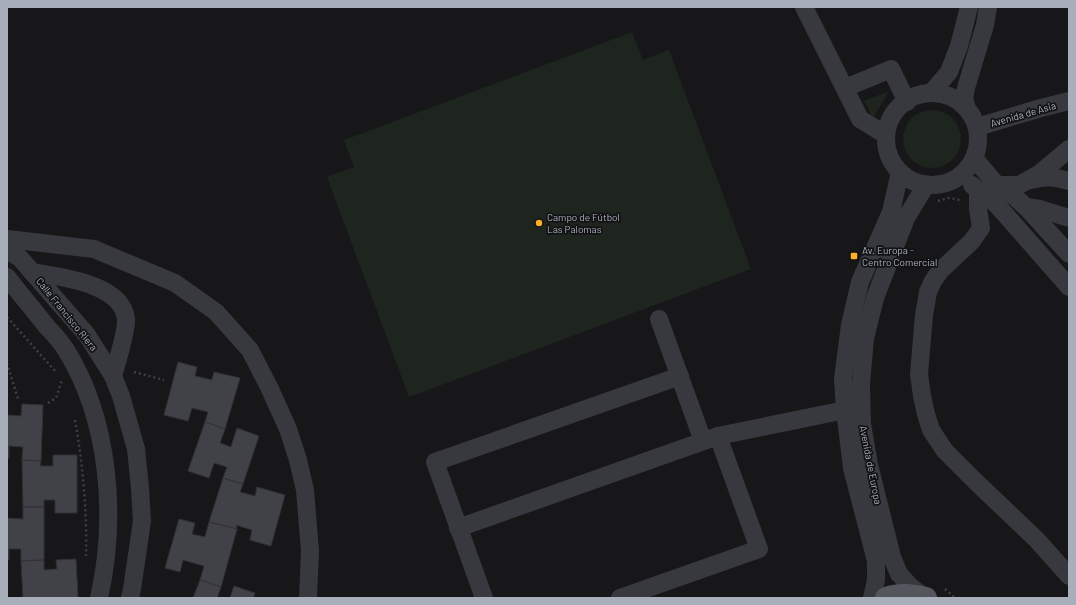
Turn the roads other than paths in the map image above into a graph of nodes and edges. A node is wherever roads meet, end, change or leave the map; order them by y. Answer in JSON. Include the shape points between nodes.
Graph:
{"nodes":[{"id":1,"x":804,"y":7,"type":"edge"},
{"id":2,"x":969,"y":7,"type":"edge"},
{"id":3,"x":988,"y":7,"type":"edge"},
{"id":4,"x":845,"y":88,"type":"junction"},
{"id":5,"x":931,"y":93,"type":"junction"},
{"id":6,"x":1069,"y":101,"type":"edge"},
{"id":7,"x":907,"y":102,"type":"junction"},
{"id":8,"x":967,"y":109,"type":"junction"},
{"id":9,"x":976,"y":127,"type":"junction"},
{"id":10,"x":886,"y":135,"type":"junction"},
{"id":11,"x":1069,"y":149,"type":"edge"},
{"id":12,"x":974,"y":158,"type":"junction"},
{"id":13,"x":900,"y":172,"type":"junction"},
{"id":14,"x":960,"y":176,"type":"junction"},
{"id":15,"x":1026,"y":181,"type":"junction"},
{"id":16,"x":1069,"y":181,"type":"edge"},
{"id":17,"x":926,"y":185,"type":"junction"},
{"id":18,"x":997,"y":185,"type":"junction"},
{"id":19,"x":978,"y":190,"type":"junction"},
{"id":20,"x":1026,"y":207,"type":"junction"},
{"id":21,"x":1069,"y":218,"type":"edge"},
{"id":22,"x":7,"y":238,"type":"edge"},
{"id":23,"x":7,"y":250,"type":"edge"},
{"id":24,"x":1069,"y":254,"type":"edge"},
{"id":25,"x":32,"y":272,"type":"junction"},
{"id":26,"x":7,"y":277,"type":"edge"},
{"id":27,"x":1069,"y":287,"type":"edge"},
{"id":28,"x":659,"y":318,"type":"dead end"},
{"id":29,"x":121,"y":374,"type":"junction"},
{"id":30,"x":680,"y":376,"type":"junction"},
{"id":31,"x":845,"y":410,"type":"junction"},
{"id":32,"x":711,"y":439,"type":"junction"},
{"id":33,"x":458,"y":528,"type":"junction"},
{"id":34,"x":1069,"y":576,"type":"edge"},
{"id":35,"x":99,"y":598,"type":"edge"},
{"id":36,"x":130,"y":598,"type":"edge"},
{"id":37,"x":308,"y":598,"type":"edge"},
{"id":38,"x":484,"y":598,"type":"edge"},
{"id":39,"x":620,"y":598,"type":"edge"},
{"id":40,"x":872,"y":598,"type":"edge"},
{"id":41,"x":886,"y":598,"type":"edge"},
{"id":42,"x":926,"y":598,"type":"edge"}],
"edges":[{"from":1,"to":4,"type":"street"},
{"from":2,"to":5,"type":"street","via":[[960,46],[949,72]]},
{"from":3,"to":8,"type":"street","via":[[966,88],[964,98]]},
{"from":4,"to":7,"type":"street","via":[[891,68]]},
{"from":4,"to":10,"type":"street","via":[[860,119]]},
{"from":5,"to":7,"type":"street"},
{"from":5,"to":8,"type":"street","via":[[944,94],[957,100]]},
{"from":6,"to":9,"type":"street","name":"Avenida de Asia"},
{"from":7,"to":10,"type":"street","via":[[900,106],[891,119]]},
{"from":8,"to":9,"type":"street"},
{"from":9,"to":12,"type":"street","via":[[978,143]]},
{"from":10,"to":13,"type":"street","via":[[887,149]]},
{"from":11,"to":15,"type":"street","via":[[1039,174]]},
{"from":12,"to":14,"type":"street"},
{"from":12,"to":18,"type":"street"},
{"from":13,"to":17,"type":"street","via":[[912,181]]},
{"from":13,"to":31,"type":"street","name":"Avenida de Europa","via":[[890,212],[860,282],[850,325],[843,379]]},
{"from":14,"to":17,"type":"street","via":[[950,182]]},
{"from":14,"to":19,"type":"street"},
{"from":15,"to":16,"type":"street","via":[[1056,177]]},
{"from":15,"to":18,"type":"street","via":[[1019,185]]},
{"from":17,"to":42,"type":"street","name":"Avenida de Europa","via":[[906,218],[875,298],[865,338],[860,384],[862,424],[869,465],[892,557],[899,574]]},
{"from":18,"to":20,"type":"street"},
{"from":19,"to":27,"type":"street","via":[[997,205]]},
{"from":19,"to":34,"type":"street","via":[[981,228],[972,241],[940,271],[928,292],[919,374],[925,408],[931,430],[945,451],[1037,540]]},
{"from":20,"to":21,"type":"street"},
{"from":20,"to":24,"type":"street"},
{"from":22,"to":37,"type":"street","via":[[94,249],[175,283],[216,312],[250,350],[288,428],[298,460],[305,490],[310,551]]},
{"from":23,"to":25,"type":"street","name":"Calle Francisco Riera","via":[[20,258]]},
{"from":25,"to":29,"type":"street","name":"Calle Francisco Riera","via":[[87,335],[103,359]]},
{"from":25,"to":29,"type":"street","via":[[86,283],[120,302],[126,324]]},
{"from":26,"to":35,"type":"street","via":[[65,349],[86,386],[95,416],[105,463],[109,514],[107,554]]},
{"from":28,"to":30,"type":"street"},
{"from":29,"to":36,"type":"street","name":"Calle Francisco Riera","via":[[121,396],[136,449],[142,521]]},
{"from":30,"to":32,"type":"street"},
{"from":30,"to":33,"type":"street","via":[[434,462]]},
{"from":31,"to":32,"type":"street"},
{"from":31,"to":40,"type":"street","name":"Avenida de Europa","via":[[852,468],[876,561],[876,580]]},
{"from":32,"to":33,"type":"street"},
{"from":32,"to":39,"type":"street","via":[[759,549]]},
{"from":33,"to":38,"type":"street"},
{"from":41,"to":42,"type":"main road","via":[[908,594]]}]}
